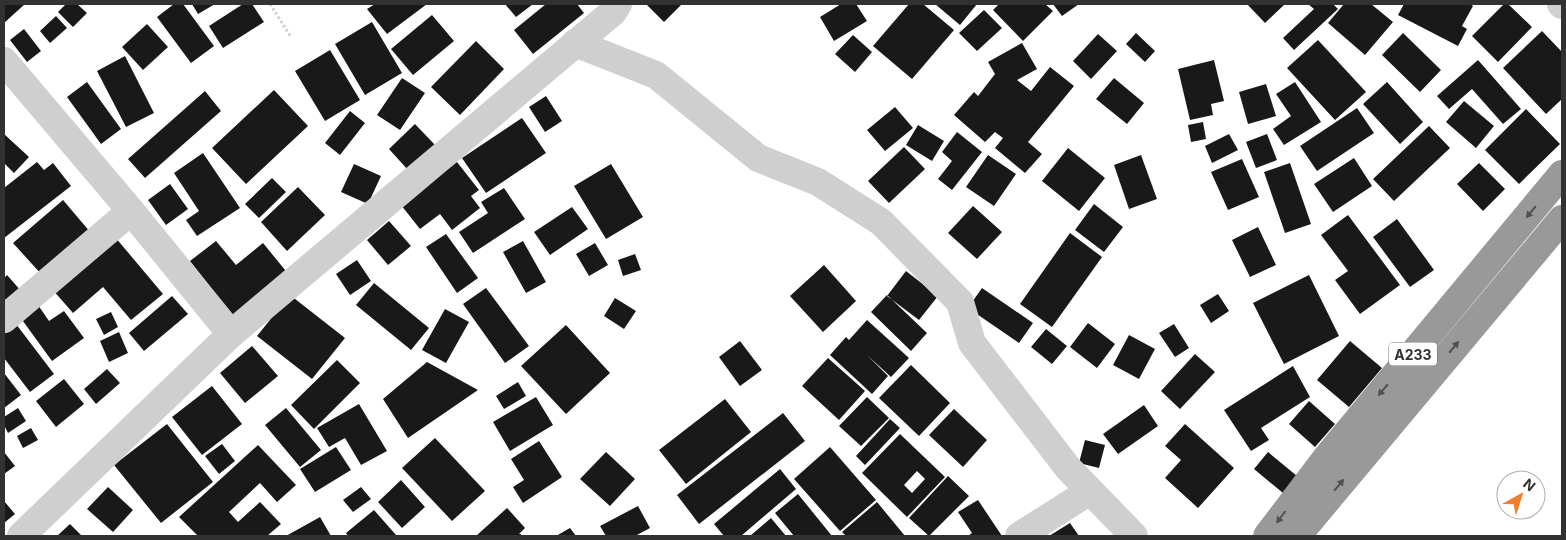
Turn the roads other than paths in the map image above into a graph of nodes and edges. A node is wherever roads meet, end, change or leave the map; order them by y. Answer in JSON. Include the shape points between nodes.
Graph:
{"nodes":[{"id":1,"x":618,"y":4,"type":"edge"},
{"id":2,"x":575,"y":43,"type":"junction"},
{"id":3,"x":4,"y":60,"type":"edge"},
{"id":4,"x":1562,"y":174,"type":"edge"},
{"id":5,"x":131,"y":211,"type":"junction"},
{"id":6,"x":1562,"y":219,"type":"edge"},
{"id":7,"x":4,"y":319,"type":"edge"},
{"id":8,"x":231,"y":334,"type":"junction"},
{"id":9,"x":1090,"y":491,"type":"junction"},
{"id":10,"x":21,"y":536,"type":"edge"},
{"id":11,"x":1019,"y":536,"type":"edge"},
{"id":12,"x":1134,"y":536,"type":"edge"},
{"id":13,"x":1267,"y":536,"type":"edge"},
{"id":14,"x":1297,"y":536,"type":"edge"}],
"edges":[{"from":1,"to":2,"type":"street","via":[[613,12]]},
{"from":2,"to":8,"type":"street"},
{"from":2,"to":9,"type":"street","via":[[656,75],[758,158],[818,182],[881,222],[960,302],[972,343],[1068,468]]},
{"from":3,"to":5,"type":"street"},
{"from":4,"to":13,"type":"highway","number":"A233","one_way":true,"via":[[1327,457]]},
{"from":5,"to":7,"type":"street"},
{"from":5,"to":8,"type":"street"},
{"from":14,"to":6,"type":"highway","number":"A233","one_way":true},
{"from":8,"to":10,"type":"street"},
{"from":9,"to":11,"type":"street"},
{"from":9,"to":12,"type":"street"}]}
